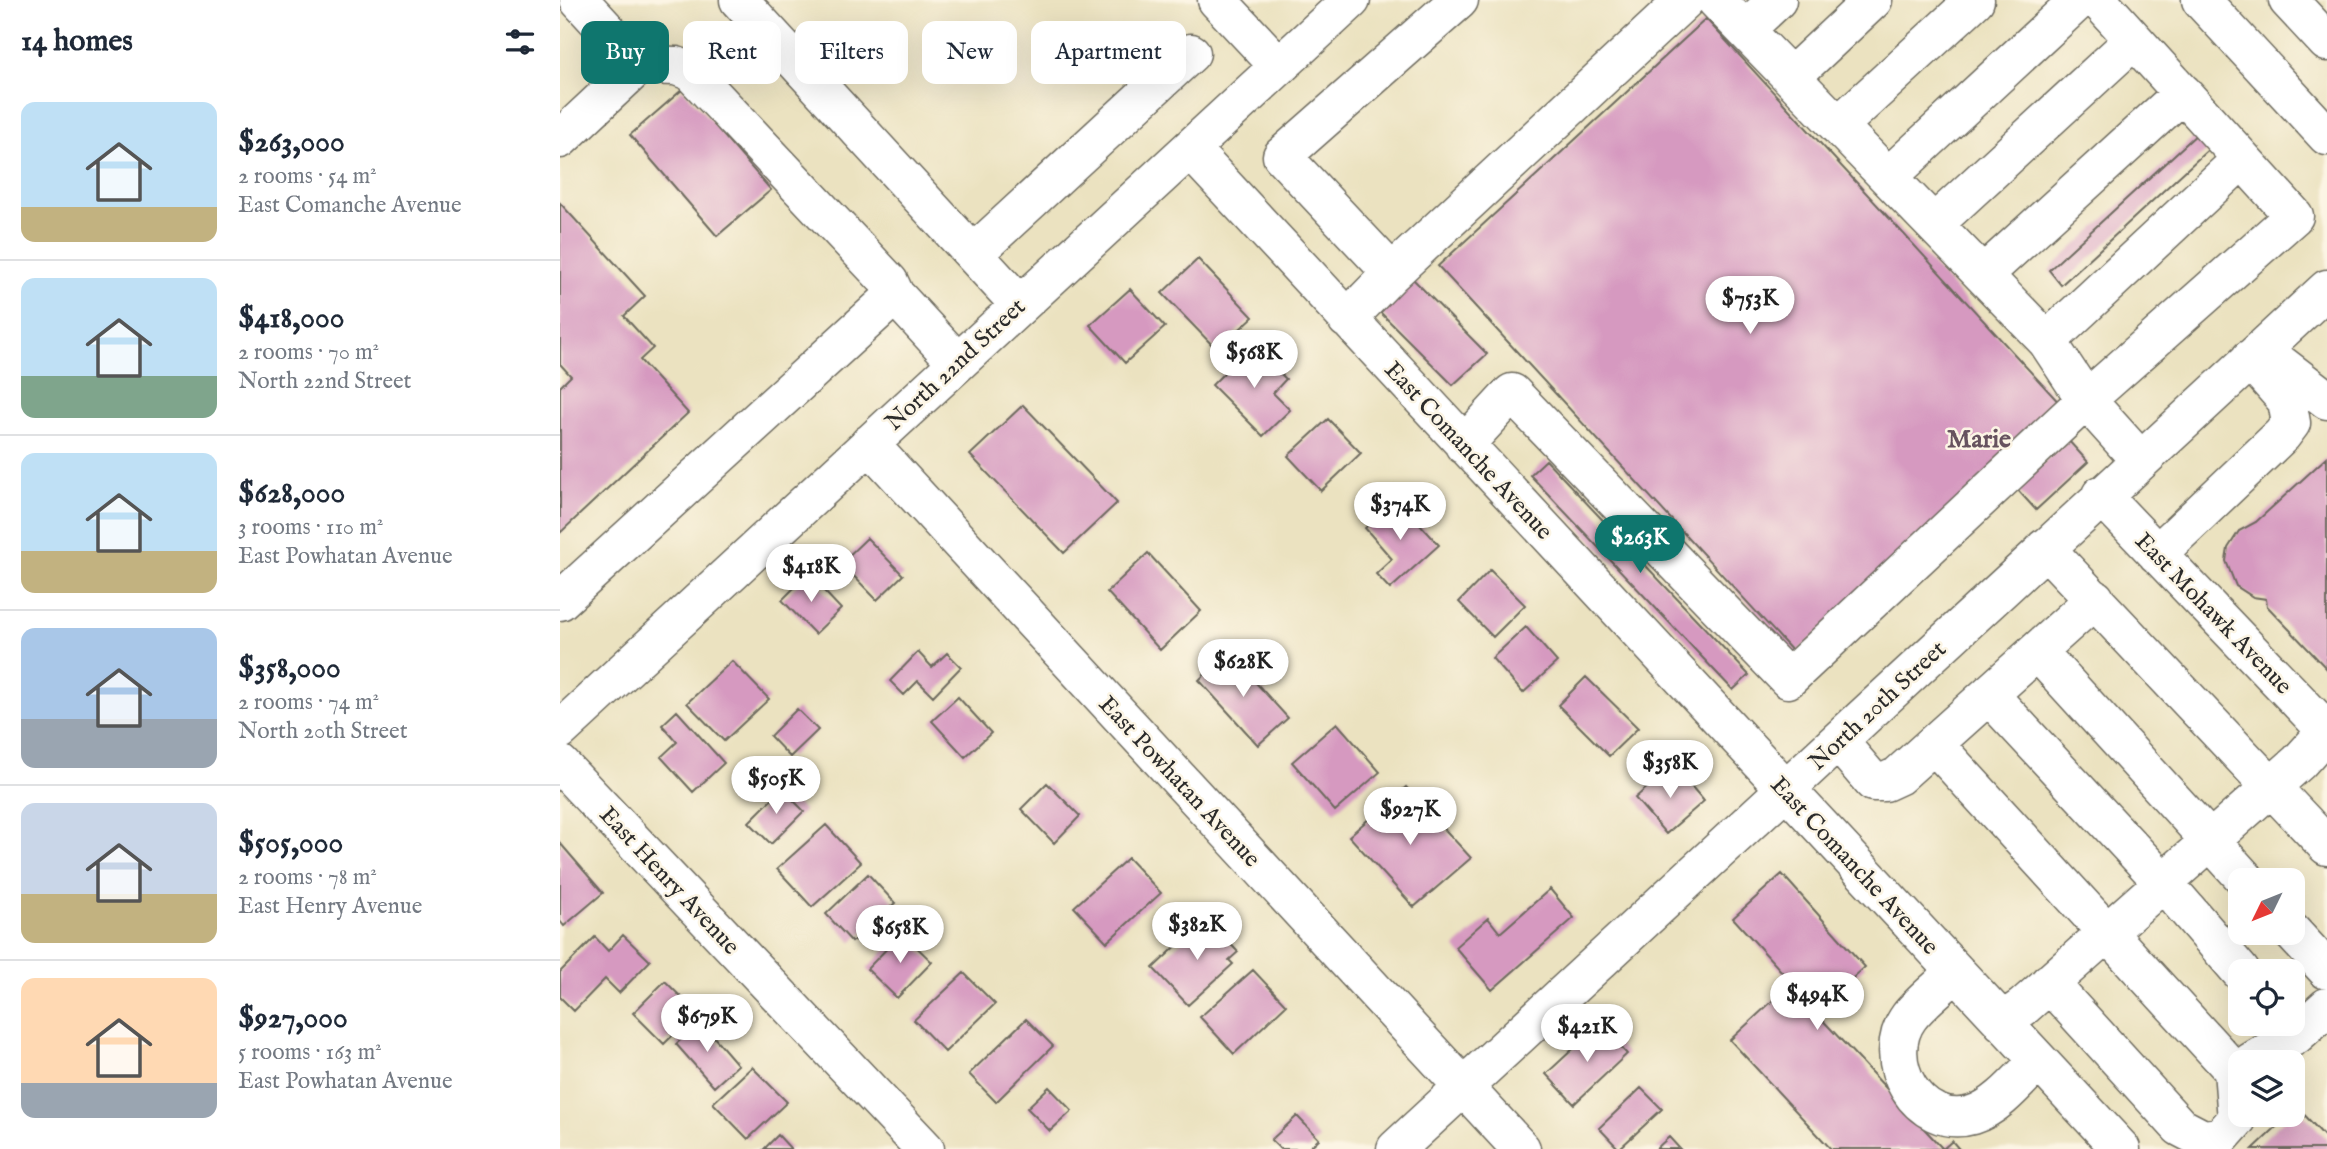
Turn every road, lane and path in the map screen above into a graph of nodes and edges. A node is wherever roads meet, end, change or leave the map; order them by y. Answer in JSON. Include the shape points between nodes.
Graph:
{"nodes":[{"id":1,"x":579,"y":0,"type":"edge"},
{"id":2,"x":1217,"y":0,"type":"edge"},
{"id":3,"x":1351,"y":0,"type":"edge"},
{"id":4,"x":1459,"y":0,"type":"edge"},
{"id":5,"x":1685,"y":0,"type":"edge"},
{"id":6,"x":1716,"y":0,"type":"edge"},
{"id":7,"x":1777,"y":0,"type":"edge"},
{"id":8,"x":1873,"y":0,"type":"edge"},
{"id":9,"x":1975,"y":0,"type":"edge"},
{"id":10,"x":2079,"y":0,"type":"edge"},
{"id":11,"x":2098,"y":0,"type":"edge"},
{"id":12,"x":2200,"y":0,"type":"edge"},
{"id":13,"x":2288,"y":0,"type":"edge"},
{"id":14,"x":754,"y":5,"type":"edge"},
{"id":15,"x":598,"y":21,"type":"edge"},
{"id":16,"x":1745,"y":30,"type":"junction"},
{"id":17,"x":2134,"y":40,"type":"junction"},
{"id":18,"x":2327,"y":42,"type":"edge"},
{"id":19,"x":1191,"y":53,"type":"dead end"},
{"id":20,"x":669,"y":66,"type":"edge"},
{"id":21,"x":1279,"y":66,"type":"junction"},
{"id":22,"x":1791,"y":77,"type":"junction"},
{"id":23,"x":619,"y":84,"type":"edge"},
{"id":24,"x":2183,"y":93,"type":"junction"},
{"id":25,"x":1838,"y":126,"type":"junction"},
{"id":26,"x":2327,"y":136,"type":"edge"},
{"id":27,"x":560,"y":139,"type":"edge"},
{"id":28,"x":1190,"y":149,"type":"junction"},
{"id":29,"x":2242,"y":159,"type":"junction"},
{"id":30,"x":1888,"y":177,"type":"junction"},
{"id":31,"x":1934,"y":224,"type":"junction"},
{"id":32,"x":973,"y":254,"type":"junction"},
{"id":33,"x":1392,"y":274,"type":"junction"},
{"id":34,"x":1983,"y":275,"type":"junction"},
{"id":35,"x":2327,"y":289,"type":"edge"},
{"id":36,"x":895,"y":295,"type":"junction"},
{"id":37,"x":1020,"y":305,"type":"junction"},
{"id":38,"x":1347,"y":319,"type":"junction"},
{"id":39,"x":2047,"y":341,"type":"junction"},
{"id":40,"x":2256,"y":354,"type":"junction"},
{"id":41,"x":957,"y":362,"type":"junction"},
{"id":42,"x":2086,"y":400,"type":"junction"},
{"id":43,"x":2327,"y":400,"type":"edge"},
{"id":44,"x":869,"y":443,"type":"junction"},
{"id":45,"x":1464,"y":445,"type":"junction"},
{"id":46,"x":2140,"y":460,"type":"junction"},
{"id":47,"x":2101,"y":495,"type":"junction"},
{"id":48,"x":2045,"y":548,"type":"junction"},
{"id":49,"x":2157,"y":554,"type":"junction"},
{"id":50,"x":2095,"y":599,"type":"junction"},
{"id":51,"x":560,"y":601,"type":"edge"},
{"id":52,"x":2037,"y":651,"type":"junction"},
{"id":53,"x":1989,"y":695,"type":"junction"},
{"id":54,"x":560,"y":730,"type":"edge"},
{"id":55,"x":2327,"y":731,"type":"edge"},
{"id":56,"x":1838,"y":741,"type":"junction"},
{"id":57,"x":1934,"y":744,"type":"junction"},
{"id":58,"x":560,"y":764,"type":"edge"},
{"id":59,"x":2271,"y":786,"type":"junction"},
{"id":60,"x":1784,"y":791,"type":"junction"},
{"id":61,"x":2210,"y":841,"type":"junction"},
{"id":62,"x":2327,"y":846,"type":"edge"},
{"id":63,"x":2235,"y":868,"type":"edge"},
{"id":64,"x":2163,"y":882,"type":"junction"},
{"id":65,"x":2107,"y":932,"type":"junction"},
{"id":66,"x":2304,"y":945,"type":"edge"},
{"id":67,"x":2230,"y":959,"type":"edge"},
{"id":68,"x":2327,"y":970,"type":"edge"},
{"id":69,"x":1955,"y":972,"type":"junction"},
{"id":70,"x":2049,"y":983,"type":"junction"},
{"id":71,"x":2327,"y":1007,"type":"edge"},
{"id":72,"x":2305,"y":1020,"type":"edge"},
{"id":73,"x":2001,"y":1022,"type":"junction"},
{"id":74,"x":2282,"y":1036,"type":"edge"},
{"id":75,"x":2264,"y":1050,"type":"edge"},
{"id":76,"x":2228,"y":1053,"type":"edge"},
{"id":77,"x":2038,"y":1060,"type":"junction"},
{"id":78,"x":1463,"y":1087,"type":"junction"},
{"id":79,"x":2230,"y":1127,"type":"edge"},
{"id":80,"x":925,"y":1149,"type":"edge"},
{"id":81,"x":1396,"y":1149,"type":"edge"},
{"id":82,"x":1521,"y":1149,"type":"edge"},
{"id":83,"x":2121,"y":1149,"type":"edge"}],
"edges":[{"from":1,"to":15,"type":"street"},
{"from":2,"to":21,"type":"street"},
{"from":3,"to":21,"type":"street","name":"North 22nd Street"},
{"from":4,"to":33,"type":"street","via":[[1282,156]]},
{"from":5,"to":33,"type":"street"},
{"from":6,"to":16,"type":"street"},
{"from":7,"to":16,"type":"street"},
{"from":8,"to":22,"type":"street"},
{"from":9,"to":25,"type":"street"},
{"from":10,"to":30,"type":"street"},
{"from":11,"to":17,"type":"street"},
{"from":12,"to":26,"type":"street"},
{"from":13,"to":18,"type":"street"},
{"from":14,"to":32,"type":"street"},
{"from":16,"to":22,"type":"street"},
{"from":17,"to":24,"type":"street"},
{"from":17,"to":31,"type":"street"},
{"from":19,"to":32,"type":"street"},
{"from":20,"to":36,"type":"street","via":[[690,71],[889,282]]},
{"from":21,"to":28,"type":"street","name":"North 22nd Street"},
{"from":22,"to":25,"type":"street"},
{"from":23,"to":27,"type":"street"},
{"from":24,"to":29,"type":"street"},
{"from":24,"to":34,"type":"street"},
{"from":25,"to":30,"type":"street"},
{"from":28,"to":37,"type":"street","name":"North 22nd Street"},
{"from":28,"to":38,"type":"street","name":"East Comanche Avenue"},
{"from":29,"to":39,"type":"street"},
{"from":29,"to":42,"type":"street","via":[[2294,216]]},
{"from":30,"to":31,"type":"street"},
{"from":31,"to":34,"type":"street"},
{"from":32,"to":37,"type":"street"},
{"from":33,"to":38,"type":"street"},
{"from":34,"to":39,"type":"street"},
{"from":35,"to":40,"type":"street","name":"North 20th Street"},
{"from":36,"to":41,"type":"street"},
{"from":36,"to":51,"type":"street"},
{"from":37,"to":41,"type":"street","name":"North 22nd Street"},
{"from":38,"to":45,"type":"street","name":"East Comanche Avenue"},
{"from":39,"to":42,"type":"street"},
{"from":40,"to":43,"type":"street"},
{"from":40,"to":46,"type":"street","name":"North 20th Street"},
{"from":40,"to":49,"type":"street","via":[[2287,401],[2291,423]]},
{"from":41,"to":44,"type":"street","name":"North 22nd Street"},
{"from":42,"to":45,"type":"street","via":[[1788,679],[1512,393]]},
{"from":42,"to":46,"type":"street"},
{"from":44,"to":54,"type":"street","name":"North 22nd Street"},
{"from":44,"to":78,"type":"street","name":"East Powhatan Avenue"},
{"from":45,"to":60,"type":"street","name":"East Comanche Avenue"},
{"from":46,"to":47,"type":"street","name":"North 20th Street"},
{"from":47,"to":48,"type":"street","name":"North 20th Street"},
{"from":47,"to":49,"type":"street","name":"East Mohawk Avenue"},
{"from":48,"to":50,"type":"street"},
{"from":48,"to":56,"type":"street","name":"North 20th Street"},
{"from":49,"to":55,"type":"street","name":"East Mohawk Avenue"},
{"from":50,"to":52,"type":"street"},
{"from":50,"to":59,"type":"street"},
{"from":52,"to":53,"type":"street"},
{"from":52,"to":61,"type":"street"},
{"from":53,"to":57,"type":"street"},
{"from":53,"to":64,"type":"street"},
{"from":55,"to":59,"type":"street"},
{"from":56,"to":57,"type":"street","via":[[1874,782],[1898,776]]},
{"from":56,"to":60,"type":"street","name":"North 20th Street"},
{"from":57,"to":65,"type":"street"},
{"from":58,"to":80,"type":"street","name":"East Henry Avenue"},
{"from":59,"to":61,"type":"street"},
{"from":59,"to":62,"type":"street"},
{"from":60,"to":69,"type":"street","name":"East Comanche Avenue"},
{"from":60,"to":78,"type":"street","name":"North 20th Street"},
{"from":61,"to":63,"type":"street"},
{"from":61,"to":64,"type":"street"},
{"from":64,"to":65,"type":"street"},
{"from":64,"to":67,"type":"street"},
{"from":65,"to":70,"type":"street"},
{"from":65,"to":76,"type":"street"},
{"from":66,"to":68,"type":"street"},
{"from":69,"to":73,"type":"street","name":"East Comanche Avenue"},
{"from":69,"to":77,"type":"street","via":[[1908,1018],[1899,1041],[1901,1076],[1916,1099],[1945,1115],[1971,1115],[1991,1105]]},
{"from":70,"to":73,"type":"street"},
{"from":70,"to":79,"type":"street","via":[[2180,1127],[2203,1139],[2221,1137]]},
{"from":71,"to":72,"type":"street"},
{"from":73,"to":77,"type":"street","name":"East Comanche Avenue"},
{"from":74,"to":75,"type":"street"},
{"from":77,"to":83,"type":"street","name":"East Comanche Avenue"},
{"from":78,"to":81,"type":"street","name":"North 20th Street"},
{"from":78,"to":82,"type":"street","name":"East Powhatan Avenue"}]}
